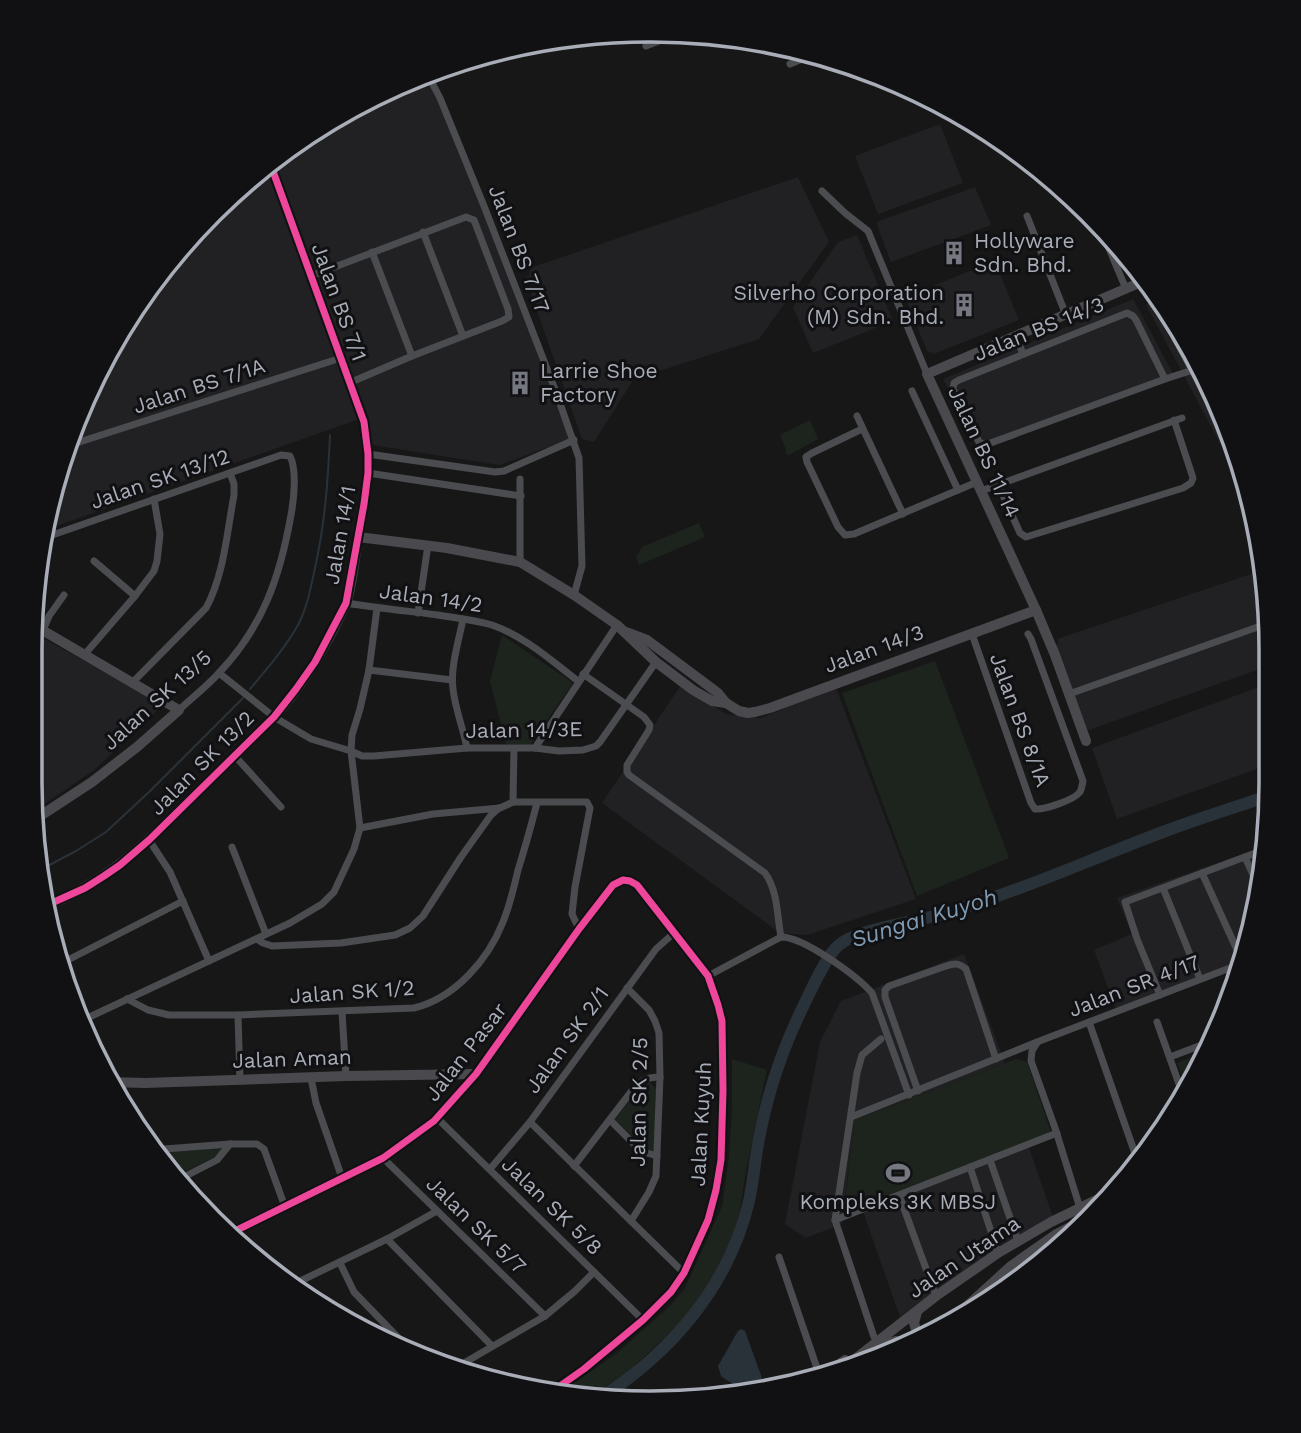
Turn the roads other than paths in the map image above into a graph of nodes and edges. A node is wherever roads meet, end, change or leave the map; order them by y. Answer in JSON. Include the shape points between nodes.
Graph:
{"nodes":[{"id":1,"x":656,"y":42,"type":"edge"},
{"id":2,"x":646,"y":46,"type":"dead end"},
{"id":3,"x":798,"y":61,"type":"edge"},
{"id":4,"x":790,"y":64,"type":"dead end"},
{"id":5,"x":432,"y":83,"type":"edge"},
{"id":6,"x":274,"y":173,"type":"edge"},
{"id":7,"x":822,"y":191,"type":"dead end"},
{"id":8,"x":1027,"y":216,"type":"dead end"},
{"id":9,"x":423,"y":232,"type":"junction"},
{"id":10,"x":372,"y":252,"type":"junction"},
{"id":11,"x":1111,"y":252,"type":"edge"},
{"id":12,"x":311,"y":276,"type":"junction"},
{"id":13,"x":1136,"y":284,"type":"edge"},
{"id":14,"x":1126,"y":289,"type":"junction"},
{"id":15,"x":1066,"y":315,"type":"junction"},
{"id":16,"x":463,"y":336,"type":"junction"},
{"id":17,"x":1016,"y":336,"type":"junction"},
{"id":18,"x":1023,"y":354,"type":"junction"},
{"id":19,"x":412,"y":356,"type":"junction"},
{"id":20,"x":341,"y":358,"type":"junction"},
{"id":21,"x":1190,"y":371,"type":"edge"},
{"id":22,"x":927,"y":374,"type":"junction"},
{"id":23,"x":1165,"y":379,"type":"junction"},
{"id":24,"x":349,"y":383,"type":"junction"},
{"id":25,"x":912,"y":391,"type":"dead end"},
{"id":26,"x":857,"y":416,"type":"dead end"},
{"id":27,"x":862,"y":429,"type":"junction"},
{"id":28,"x":574,"y":440,"type":"junction"},
{"id":29,"x":79,"y":442,"type":"edge"},
{"id":30,"x":979,"y":442,"type":"junction"},
{"id":31,"x":962,"y":450,"type":"junction"},
{"id":32,"x":368,"y":454,"type":"junction"},
{"id":33,"x":290,"y":456,"type":"joint"},
{"id":34,"x":368,"y":473,"type":"junction"},
{"id":35,"x":230,"y":474,"type":"junction"},
{"id":36,"x":520,"y":479,"type":"dead end"},
{"id":37,"x":998,"y":484,"type":"junction"},
{"id":38,"x":979,"y":487,"type":"junction"},
{"id":39,"x":958,"y":490,"type":"junction"},
{"id":40,"x":521,"y":496,"type":"junction"},
{"id":41,"x":153,"y":499,"type":"junction"},
{"id":42,"x":903,"y":514,"type":"junction"},
{"id":43,"x":54,"y":535,"type":"edge"},
{"id":44,"x":358,"y":537,"type":"junction"},
{"id":45,"x":428,"y":545,"type":"junction"},
{"id":46,"x":94,"y":561,"type":"dead end"},
{"id":47,"x":520,"y":562,"type":"junction"},
{"id":48,"x":64,"y":595,"type":"dead end"},
{"id":49,"x":574,"y":595,"type":"junction"},
{"id":50,"x":135,"y":596,"type":"junction"},
{"id":51,"x":346,"y":603,"type":"junction"},
{"id":52,"x":377,"y":608,"type":"junction"},
{"id":53,"x":1036,"y":610,"type":"junction"},
{"id":54,"x":418,"y":612,"type":"junction"},
{"id":55,"x":463,"y":619,"type":"junction"},
{"id":56,"x":43,"y":625,"type":"edge"},
{"id":57,"x":1258,"y":627,"type":"edge"},
{"id":58,"x":620,"y":628,"type":"junction"},
{"id":59,"x":43,"y":630,"type":"edge"},
{"id":60,"x":972,"y":634,"type":"junction"},
{"id":61,"x":1028,"y":634,"type":"dead end"},
{"id":62,"x":640,"y":647,"type":"junction"},
{"id":63,"x":85,"y":654,"type":"junction"},
{"id":64,"x":656,"y":662,"type":"junction"},
{"id":65,"x":682,"y":666,"type":"junction"},
{"id":66,"x":369,"y":670,"type":"junction"},
{"id":67,"x":219,"y":673,"type":"junction"},
{"id":68,"x":581,"y":678,"type":"junction"},
{"id":69,"x":452,"y":680,"type":"junction"},
{"id":70,"x":133,"y":682,"type":"junction"},
{"id":71,"x":1069,"y":694,"type":"junction"},
{"id":72,"x":726,"y":703,"type":"junction"},
{"id":73,"x":626,"y":704,"type":"junction"},
{"id":74,"x":179,"y":710,"type":"junction"},
{"id":75,"x":274,"y":717,"type":"junction"},
{"id":76,"x":1086,"y":741,"type":"dead end"},
{"id":77,"x":467,"y":748,"type":"junction"},
{"id":78,"x":535,"y":748,"type":"junction"},
{"id":79,"x":514,"y":749,"type":"junction"},
{"id":80,"x":351,"y":751,"type":"junction"},
{"id":81,"x":234,"y":755,"type":"junction"},
{"id":82,"x":513,"y":802,"type":"junction"},
{"id":83,"x":537,"y":803,"type":"junction"},
{"id":84,"x":281,"y":807,"type":"dead end"},
{"id":85,"x":500,"y":808,"type":"junction"},
{"id":86,"x":43,"y":814,"type":"edge"},
{"id":87,"x":360,"y":828,"type":"junction"},
{"id":88,"x":149,"y":840,"type":"junction"},
{"id":89,"x":232,"y":847,"type":"dead end"},
{"id":90,"x":1255,"y":853,"type":"edge"},
{"id":91,"x":1245,"y":857,"type":"junction"},
{"id":92,"x":1202,"y":873,"type":"junction"},
{"id":93,"x":1252,"y":873,"type":"edge"},
{"id":94,"x":613,"y":885,"type":"joint"},
{"id":95,"x":1163,"y":888,"type":"junction"},
{"id":96,"x":183,"y":901,"type":"junction"},
{"id":97,"x":54,"y":902,"type":"edge"},
{"id":98,"x":579,"y":929,"type":"junction"},
{"id":99,"x":674,"y":933,"type":"junction"},
{"id":100,"x":266,"y":934,"type":"junction"},
{"id":101,"x":781,"y":937,"type":"junction"},
{"id":102,"x":257,"y":939,"type":"junction"},
{"id":103,"x":1236,"y":947,"type":"edge"},
{"id":104,"x":69,"y":960,"type":"edge"},
{"id":105,"x":208,"y":961,"type":"junction"},
{"id":106,"x":1230,"y":968,"type":"edge"},
{"id":107,"x":708,"y":976,"type":"junction"},
{"id":108,"x":1200,"y":979,"type":"junction"},
{"id":109,"x":627,"y":988,"type":"junction"},
{"id":110,"x":1160,"y":995,"type":"junction"},
{"id":111,"x":127,"y":999,"type":"junction"},
{"id":112,"x":342,"y":1012,"type":"junction"},
{"id":113,"x":89,"y":1016,"type":"edge"},
{"id":114,"x":238,"y":1016,"type":"junction"},
{"id":115,"x":1089,"y":1022,"type":"junction"},
{"id":116,"x":1157,"y":1022,"type":"dead end"},
{"id":117,"x":881,"y":1039,"type":"dead end"},
{"id":118,"x":1037,"y":1042,"type":"junction"},
{"id":119,"x":1199,"y":1046,"type":"edge"},
{"id":120,"x":1013,"y":1052,"type":"junction"},
{"id":121,"x":1170,"y":1057,"type":"junction"},
{"id":122,"x":996,"y":1059,"type":"junction"},
{"id":123,"x":1031,"y":1061,"type":"junction"},
{"id":124,"x":476,"y":1074,"type":"junction"},
{"id":125,"x":346,"y":1076,"type":"junction"},
{"id":126,"x":660,"y":1077,"type":"junction"},
{"id":127,"x":311,"y":1078,"type":"junction"},
{"id":128,"x":240,"y":1081,"type":"junction"},
{"id":129,"x":121,"y":1082,"type":"edge"},
{"id":130,"x":1179,"y":1083,"type":"edge"},
{"id":131,"x":918,"y":1091,"type":"junction"},
{"id":132,"x":909,"y":1095,"type":"junction"},
{"id":133,"x":850,"y":1117,"type":"junction"},
{"id":134,"x":437,"y":1118,"type":"junction"},
{"id":135,"x":610,"y":1120,"type":"junction"},
{"id":136,"x":530,"y":1122,"type":"junction"},
{"id":137,"x":1057,"y":1133,"type":"junction"},
{"id":138,"x":230,"y":1144,"type":"junction"},
{"id":139,"x":165,"y":1149,"type":"edge"},
{"id":140,"x":1134,"y":1151,"type":"edge"},
{"id":141,"x":657,"y":1156,"type":"junction"},
{"id":142,"x":383,"y":1157,"type":"junction"},
{"id":143,"x":990,"y":1160,"type":"junction"},
{"id":144,"x":574,"y":1166,"type":"junction"},
{"id":145,"x":970,"y":1167,"type":"junction"},
{"id":146,"x":490,"y":1170,"type":"junction"},
{"id":147,"x":187,"y":1176,"type":"edge"},
{"id":148,"x":342,"y":1178,"type":"junction"},
{"id":149,"x":899,"y":1195,"type":"junction"},
{"id":150,"x":1090,"y":1203,"type":"edge"},
{"id":151,"x":285,"y":1207,"type":"junction"},
{"id":152,"x":1080,"y":1208,"type":"junction"},
{"id":153,"x":437,"y":1210,"type":"junction"},
{"id":154,"x":835,"y":1220,"type":"junction"},
{"id":155,"x":631,"y":1221,"type":"junction"},
{"id":156,"x":238,"y":1230,"type":"edge"},
{"id":157,"x":1060,"y":1232,"type":"edge"},
{"id":158,"x":387,"y":1239,"type":"junction"},
{"id":159,"x":1018,"y":1241,"type":"junction"},
{"id":160,"x":998,"y":1253,"type":"junction"},
{"id":161,"x":779,"y":1257,"type":"dead end"},
{"id":162,"x":340,"y":1263,"type":"junction"},
{"id":163,"x":594,"y":1272,"type":"junction"},
{"id":164,"x":684,"y":1273,"type":"junction"},
{"id":165,"x":302,"y":1281,"type":"edge"},
{"id":166,"x":982,"y":1292,"type":"edge"},
{"id":167,"x":936,"y":1296,"type":"junction"},
{"id":168,"x":917,"y":1312,"type":"junction"},
{"id":169,"x":545,"y":1316,"type":"junction"},
{"id":170,"x":643,"y":1320,"type":"junction"},
{"id":171,"x":916,"y":1330,"type":"edge"},
{"id":172,"x":395,"y":1334,"type":"edge"},
{"id":173,"x":874,"y":1337,"type":"junction"},
{"id":174,"x":887,"y":1343,"type":"edge"},
{"id":175,"x":492,"y":1346,"type":"junction"},
{"id":176,"x":866,"y":1351,"type":"joint"},
{"id":177,"x":844,"y":1360,"type":"edge"},
{"id":178,"x":465,"y":1362,"type":"edge"},
{"id":179,"x":819,"y":1367,"type":"edge"},
{"id":180,"x":562,"y":1384,"type":"edge"}],
"edges":[{"from":1,"to":2,"type":"street"},
{"from":3,"to":4,"type":"street"},
{"from":5,"to":28,"type":"street","name":"Jalan BS 7/17"},
{"from":6,"to":12,"type":"street","name":"Jalan BS 7/1"},
{"from":7,"to":22,"type":"street","via":[[868,231]]},
{"from":8,"to":15,"type":"street"},
{"from":9,"to":10,"type":"street"},
{"from":9,"to":16,"type":"street"},
{"from":9,"to":16,"type":"street","via":[[466,217],[474,220],[509,317]]},
{"from":10,"to":12,"type":"street"},
{"from":10,"to":19,"type":"street"},
{"from":11,"to":14,"type":"street"},
{"from":12,"to":20,"type":"street","name":"Jalan BS 7/1"},
{"from":13,"to":14,"type":"street","name":"Jalan BS 11/14"},
{"from":14,"to":15,"type":"street","name":"Jalan BS 11/14"},
{"from":15,"to":17,"type":"street","name":"Jalan BS 11/14"},
{"from":16,"to":19,"type":"street"},
{"from":17,"to":18,"type":"street"},
{"from":17,"to":22,"type":"street","name":"Jalan BS 11/14"},
{"from":18,"to":23,"type":"street","name":"Jalan BS 14/3","via":[[1127,313],[1136,320]]},
{"from":18,"to":30,"type":"street","name":"Jalan BS 14/3","via":[[954,383]]},
{"from":19,"to":24,"type":"street"},
{"from":20,"to":24,"type":"street","name":"Jalan BS 7/1"},
{"from":20,"to":29,"type":"street","name":"Jalan BS 7/1A"},
{"from":21,"to":23,"type":"street"},
{"from":22,"to":31,"type":"street","name":"Jalan BS 11/14"},
{"from":23,"to":30,"type":"street","via":[[985,446]]},
{"from":24,"to":32,"type":"street","name":"Jalan BS 7/1","via":[[364,422]]},
{"from":25,"to":39,"type":"street"},
{"from":26,"to":27,"type":"street"},
{"from":27,"to":42,"type":"street"},
{"from":27,"to":42,"type":"street","via":[[806,457],[838,527],[845,535],[854,534]]},
{"from":28,"to":32,"type":"street","via":[[495,472]]},
{"from":28,"to":49,"type":"street","name":"Jalan BS 7/17","via":[[579,458],[582,566]]},
{"from":30,"to":31,"type":"street"},
{"from":31,"to":38,"type":"street","name":"Jalan BS 11/14"},
{"from":32,"to":34,"type":"street","name":"Jalan BS 7/1"},
{"from":33,"to":35,"type":"street","name":"Jalan SK 13/12"},
{"from":33,"to":67,"type":"street","name":"Jalan SK 13/5","via":[[294,464],[293,505],[276,580],[251,633]]},
{"from":34,"to":40,"type":"street"},
{"from":34,"to":44,"type":"street","name":"Jalan 14/1"},
{"from":35,"to":41,"type":"street","name":"Jalan SK 13/12"},
{"from":35,"to":70,"type":"street","via":[[234,495],[211,598]]},
{"from":36,"to":40,"type":"street"},
{"from":37,"to":37,"type":"street","via":[[1178,419],[1193,475],[1193,481],[1183,488],[1028,537],[1020,533]]},
{"from":37,"to":38,"type":"street"},
{"from":38,"to":39,"type":"street"},
{"from":38,"to":53,"type":"street","name":"Jalan BS 11/14"},
{"from":39,"to":42,"type":"street"},
{"from":40,"to":47,"type":"street"},
{"from":41,"to":43,"type":"street","name":"Jalan SK 13/12"},
{"from":41,"to":50,"type":"street","via":[[159,526],[156,566]]},
{"from":44,"to":45,"type":"street","name":"Jalan 14/3"},
{"from":44,"to":51,"type":"street","name":"Jalan 14/1"},
{"from":45,"to":47,"type":"street","name":"Jalan 14/3"},
{"from":45,"to":54,"type":"street"},
{"from":46,"to":50,"type":"street"},
{"from":47,"to":49,"type":"street","name":"Jalan 14/3"},
{"from":48,"to":56,"type":"street"},
{"from":49,"to":58,"type":"street","name":"Jalan 14/3"},
{"from":50,"to":63,"type":"street"},
{"from":51,"to":52,"type":"street","name":"Jalan 14/2"},
{"from":51,"to":75,"type":"street","name":"Jalan SK 13/2","via":[[315,662]]},
{"from":52,"to":54,"type":"street","name":"Jalan 14/2"},
{"from":52,"to":66,"type":"street"},
{"from":53,"to":60,"type":"street","name":"Jalan 14/3"},
{"from":53,"to":71,"type":"street","name":"Jalan BS 11/14"},
{"from":54,"to":55,"type":"street","name":"Jalan 14/2"},
{"from":55,"to":68,"type":"street","name":"Jalan 14/2","via":[[513,635]]},
{"from":55,"to":69,"type":"street"},
{"from":57,"to":71,"type":"street"},
{"from":58,"to":62,"type":"street","name":"Jalan 14/3"},
{"from":58,"to":65,"type":"street","name":"Jalan 14/3","via":[[647,639]]},
{"from":58,"to":68,"type":"street"},
{"from":59,"to":63,"type":"street"},
{"from":60,"to":61,"type":"street","name":"Jalan BS 8/1A","via":[[1031,803],[1041,809],[1074,797],[1083,781]]},
{"from":60,"to":72,"type":"street","name":"Jalan 14/3","via":[[755,712],[739,711]]},
{"from":62,"to":64,"type":"street","name":"Jalan 14/3"},
{"from":62,"to":65,"type":"street"},
{"from":63,"to":70,"type":"street"},
{"from":64,"to":72,"type":"street","name":"Jalan 14/3","via":[[693,690]]},
{"from":64,"to":73,"type":"street","name":"Jalan 14/3E"},
{"from":65,"to":72,"type":"street","name":"Jalan 14/3"},
{"from":66,"to":69,"type":"street"},
{"from":66,"to":80,"type":"street"},
{"from":67,"to":74,"type":"street","name":"Jalan SK 13/5"},
{"from":67,"to":75,"type":"street","name":"Jalan 14/3E"},
{"from":68,"to":73,"type":"street","name":"Jalan 14/2"},
{"from":68,"to":78,"type":"street"},
{"from":69,"to":77,"type":"street"},
{"from":70,"to":74,"type":"street"},
{"from":71,"to":76,"type":"street","name":"Jalan BS 11/14"},
{"from":73,"to":78,"type":"street","name":"Jalan 14/3E","via":[[596,746],[559,751]]},
{"from":73,"to":101,"type":"street","name":"Jalan 14/2","via":[[650,725],[626,772],[765,873],[774,890]]},
{"from":74,"to":86,"type":"street","name":"Jalan SK 13/5","via":[[92,782]]},
{"from":75,"to":80,"type":"street","name":"Jalan 14/3E","via":[[311,739]]},
{"from":75,"to":81,"type":"street","name":"Jalan SK 13/2"},
{"from":77,"to":79,"type":"street","name":"Jalan 14/3E"},
{"from":77,"to":80,"type":"street","name":"Jalan 14/3E","via":[[374,756]]},
{"from":78,"to":79,"type":"street","name":"Jalan 14/3E"},
{"from":79,"to":82,"type":"street"},
{"from":80,"to":87,"type":"street"},
{"from":81,"to":84,"type":"street"},
{"from":81,"to":88,"type":"street","name":"Jalan SK 13/2"},
{"from":82,"to":83,"type":"street"},
{"from":82,"to":85,"type":"street"},
{"from":83,"to":98,"type":"street","via":[[587,802],[590,806],[572,914]]},
{"from":83,"to":112,"type":"street","name":"Jalan SK 1/2","via":[[504,920],[494,943],[467,976],[425,1005]]},
{"from":85,"to":87,"type":"street","via":[[433,814]]},
{"from":85,"to":102,"type":"street","via":[[410,928],[395,935],[341,943],[272,946]]},
{"from":87,"to":100,"type":"street","via":[[328,900]]},
{"from":88,"to":96,"type":"street"},
{"from":88,"to":97,"type":"street","name":"Jalan SK 13/2","via":[[104,876]]},
{"from":89,"to":100,"type":"street"},
{"from":90,"to":91,"type":"street"},
{"from":91,"to":92,"type":"street"},
{"from":91,"to":93,"type":"street"},
{"from":92,"to":95,"type":"street"},
{"from":92,"to":103,"type":"street"},
{"from":94,"to":98,"type":"street","name":"Jalan Pasar"},
{"from":94,"to":99,"type":"street","name":"Jalan Kuyuh","via":[[623,880],[637,886]]},
{"from":95,"to":108,"type":"street"},
{"from":95,"to":110,"type":"street","via":[[1125,902]]},
{"from":96,"to":104,"type":"street"},
{"from":96,"to":105,"type":"street"},
{"from":98,"to":124,"type":"street","name":"Jalan Pasar"},
{"from":99,"to":107,"type":"street","name":"Jalan Kuyuh"},
{"from":99,"to":109,"type":"street","name":"Jalan SK 2/1"},
{"from":100,"to":102,"type":"street"},
{"from":101,"to":107,"type":"street"},
{"from":101,"to":132,"type":"street","via":[[804,943],[873,993]]},
{"from":102,"to":105,"type":"street"},
{"from":105,"to":111,"type":"street"},
{"from":106,"to":108,"type":"street","name":"Jalan SR 4/17"},
{"from":107,"to":164,"type":"street","name":"Jalan Kuyuh","via":[[722,1021],[721,1160],[708,1220]]},
{"from":108,"to":110,"type":"street","name":"Jalan SR 4/17"},
{"from":109,"to":126,"type":"street","name":"Jalan SK 2/5","via":[[655,1021]]},
{"from":109,"to":136,"type":"street","name":"Jalan SK 2/1"},
{"from":110,"to":115,"type":"street","name":"Jalan SR 4/17"},
{"from":111,"to":113,"type":"street"},
{"from":111,"to":114,"type":"street","name":"Jalan SK 1/2","via":[[169,1014]]},
{"from":112,"to":114,"type":"street","name":"Jalan SK 1/2"},
{"from":112,"to":125,"type":"street"},
{"from":114,"to":128,"type":"street"},
{"from":115,"to":118,"type":"street","name":"Jalan SR 4/17"},
{"from":115,"to":140,"type":"street"},
{"from":116,"to":121,"type":"street"},
{"from":117,"to":133,"type":"street","via":[[862,1055]]},
{"from":118,"to":120,"type":"street","name":"Jalan SR 4/17"},
{"from":118,"to":123,"type":"street"},
{"from":119,"to":121,"type":"street"},
{"from":120,"to":122,"type":"street","name":"Jalan SR 4/17"},
{"from":120,"to":123,"type":"street"},
{"from":121,"to":130,"type":"street"},
{"from":122,"to":131,"type":"street","name":"Jalan SR 4/17"},
{"from":122,"to":131,"type":"street","via":[[966,970],[959,964],[889,986],[885,997]]},
{"from":123,"to":137,"type":"street"},
{"from":124,"to":125,"type":"street","name":"Jalan Aman"},
{"from":124,"to":134,"type":"street","name":"Jalan Pasar"},
{"from":125,"to":127,"type":"street","name":"Jalan Aman"},
{"from":126,"to":135,"type":"street","via":[[642,1081]]},
{"from":126,"to":141,"type":"street","name":"Jalan SK 2/5"},
{"from":127,"to":128,"type":"street","name":"Jalan Aman"},
{"from":127,"to":148,"type":"street"},
{"from":128,"to":129,"type":"street","name":"Jalan Aman"},
{"from":131,"to":132,"type":"street","name":"Jalan SR 4/17"},
{"from":132,"to":133,"type":"street","name":"Jalan SR 4/17"},
{"from":133,"to":154,"type":"street"},
{"from":134,"to":142,"type":"street","name":"Jalan Pasar"},
{"from":134,"to":146,"type":"street","name":"Jalan SK 5/8"},
{"from":135,"to":141,"type":"street","via":[[641,1151]]},
{"from":135,"to":144,"type":"street"},
{"from":136,"to":144,"type":"street"},
{"from":136,"to":146,"type":"street","name":"Jalan SK 2/1"},
{"from":137,"to":143,"type":"street"},
{"from":137,"to":152,"type":"street"},
{"from":138,"to":139,"type":"street"},
{"from":138,"to":147,"type":"street","via":[[217,1160]]},
{"from":138,"to":151,"type":"street","via":[[257,1144],[264,1149]]},
{"from":141,"to":155,"type":"street","name":"Jalan SK 2/5","via":[[656,1176]]},
{"from":142,"to":148,"type":"street","name":"Jalan Pasar"},
{"from":142,"to":153,"type":"street","name":"Jalan SK 5/7"},
{"from":143,"to":145,"type":"street"},
{"from":143,"to":159,"type":"street"},
{"from":144,"to":155,"type":"street"},
{"from":145,"to":149,"type":"street"},
{"from":145,"to":160,"type":"street"},
{"from":146,"to":163,"type":"street","name":"Jalan SK 5/8"},
{"from":148,"to":151,"type":"street","name":"Jalan Pasar"},
{"from":149,"to":154,"type":"street"},
{"from":149,"to":167,"type":"street"},
{"from":150,"to":152,"type":"street","name":"Jalan Utama"},
{"from":151,"to":156,"type":"street","name":"Jalan Pasar"},
{"from":152,"to":159,"type":"street","name":"Jalan Utama"},
{"from":153,"to":158,"type":"street"},
{"from":153,"to":169,"type":"street","name":"Jalan SK 5/7"},
{"from":154,"to":173,"type":"street"},
{"from":155,"to":164,"type":"street"},
{"from":157,"to":166,"type":"street","name":"Jalan Utama"},
{"from":158,"to":162,"type":"street"},
{"from":158,"to":175,"type":"street"},
{"from":159,"to":160,"type":"street","name":"Jalan Utama"},
{"from":160,"to":167,"type":"street","name":"Jalan Utama"},
{"from":161,"to":179,"type":"street"},
{"from":162,"to":165,"type":"street"},
{"from":162,"to":172,"type":"street","via":[[354,1292]]},
{"from":163,"to":169,"type":"street"},
{"from":163,"to":170,"type":"street","name":"Jalan SK 5/8"},
{"from":164,"to":170,"type":"street","name":"Jalan Kuyuh"},
{"from":167,"to":168,"type":"street","name":"Jalan Utama"},
{"from":168,"to":171,"type":"street"},
{"from":168,"to":173,"type":"street"},
{"from":168,"to":176,"type":"street","name":"Jalan Utama"},
{"from":169,"to":175,"type":"street"},
{"from":170,"to":180,"type":"street","name":"Jalan Kuyuh"},
{"from":173,"to":177,"type":"street"},
{"from":174,"to":176,"type":"street"},
{"from":175,"to":178,"type":"street"}]}
